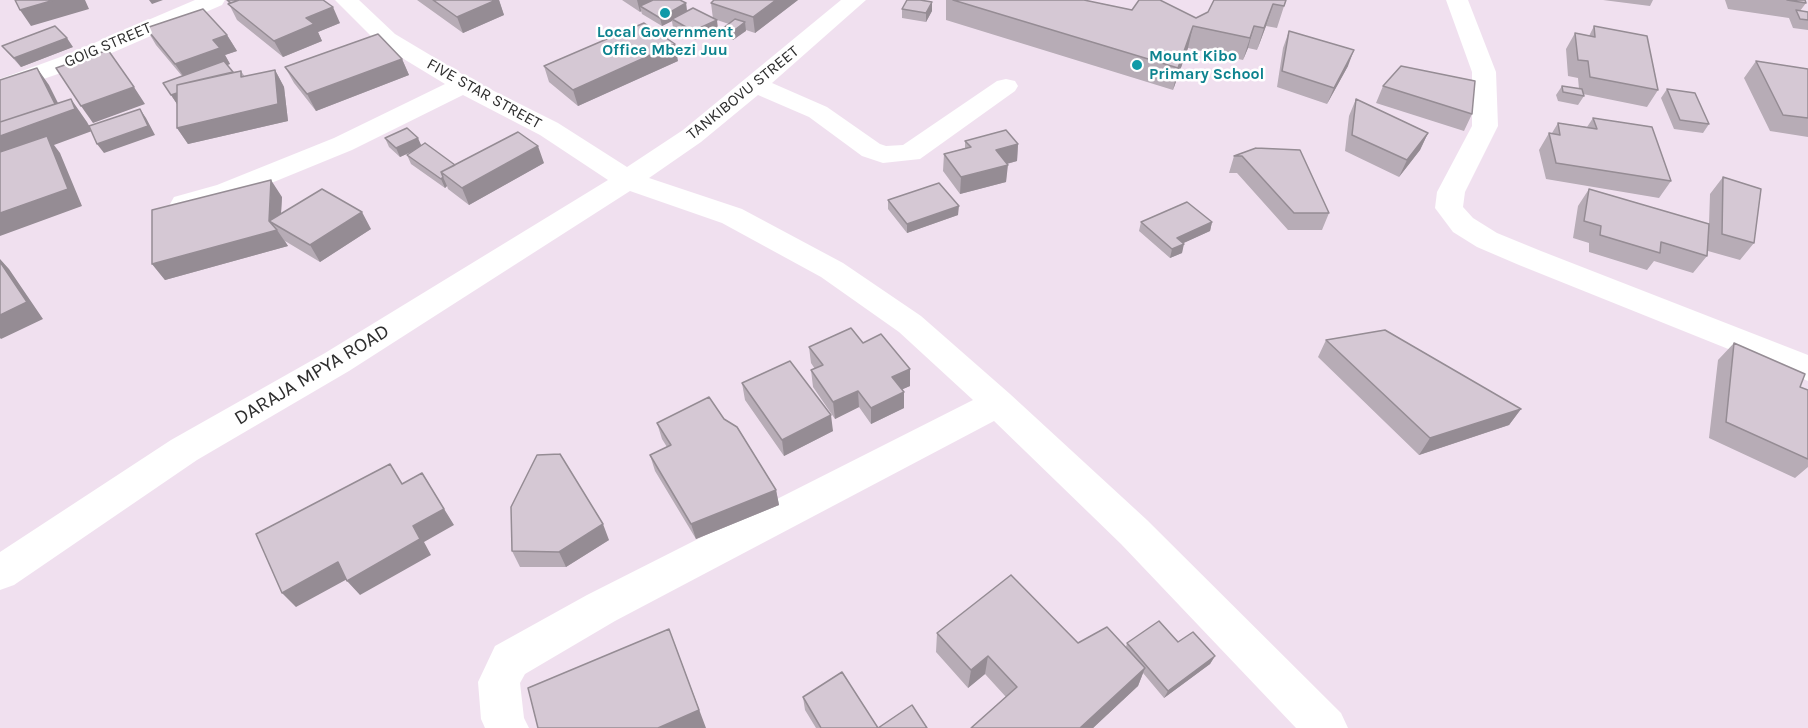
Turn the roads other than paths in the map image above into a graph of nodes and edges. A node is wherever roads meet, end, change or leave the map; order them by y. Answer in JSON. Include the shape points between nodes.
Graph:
{"nodes":[{"id":1,"x":214,"y":0,"type":"edge"},
{"id":2,"x":346,"y":0,"type":"edge"},
{"id":3,"x":855,"y":0,"type":"edge"},
{"id":4,"x":1457,"y":0,"type":"edge"},
{"id":5,"x":463,"y":85,"type":"junction"},
{"id":6,"x":755,"y":85,"type":"junction"},
{"id":7,"x":1006,"y":86,"type":"dead end"},
{"id":8,"x":0,"y":87,"type":"edge"},
{"id":9,"x":627,"y":180,"type":"junction"},
{"id":10,"x":159,"y":211,"type":"edge"},
{"id":11,"x":1808,"y":368,"type":"edge"},
{"id":12,"x":998,"y":403,"type":"junction"},
{"id":13,"x":0,"y":573,"type":"edge"},
{"id":14,"x":507,"y":728,"type":"edge"},
{"id":15,"x":1326,"y":728,"type":"edge"}],
"edges":[{"from":1,"to":8,"type":"street","name":"GOIG STREET","via":[[75,60]]},
{"from":2,"to":5,"type":"street","name":"FIVE STAR STREET","via":[[387,39]]},
{"from":3,"to":6,"type":"street","name":"TANKIBOVU STREET"},
{"from":4,"to":11,"type":"street","via":[[1484,72],[1485,126],[1450,192],[1449,208],[1463,225],[1530,258]]},
{"from":5,"to":9,"type":"street","name":"FIVE STAR STREET","via":[[549,129]]},
{"from":5,"to":10,"type":"street","via":[[333,148],[227,191]]},
{"from":6,"to":7,"type":"street","via":[[818,112],[883,155],[910,153]]},
{"from":6,"to":9,"type":"street","name":"TANKIBOVU STREET","via":[[692,136]]},
{"from":9,"to":12,"type":"street","name":"FIVE STAR STREET","via":[[732,216],[832,270],[910,324]]},
{"from":9,"to":13,"type":"street","name":"DARAJA MPYA ROAD","via":[[337,362],[184,450]]},
{"from":12,"to":14,"type":"street","via":[[601,608],[510,660],[498,682]]},
{"from":12,"to":15,"type":"street","name":"FIVE STAR STREET","via":[[1134,532]]}]}
